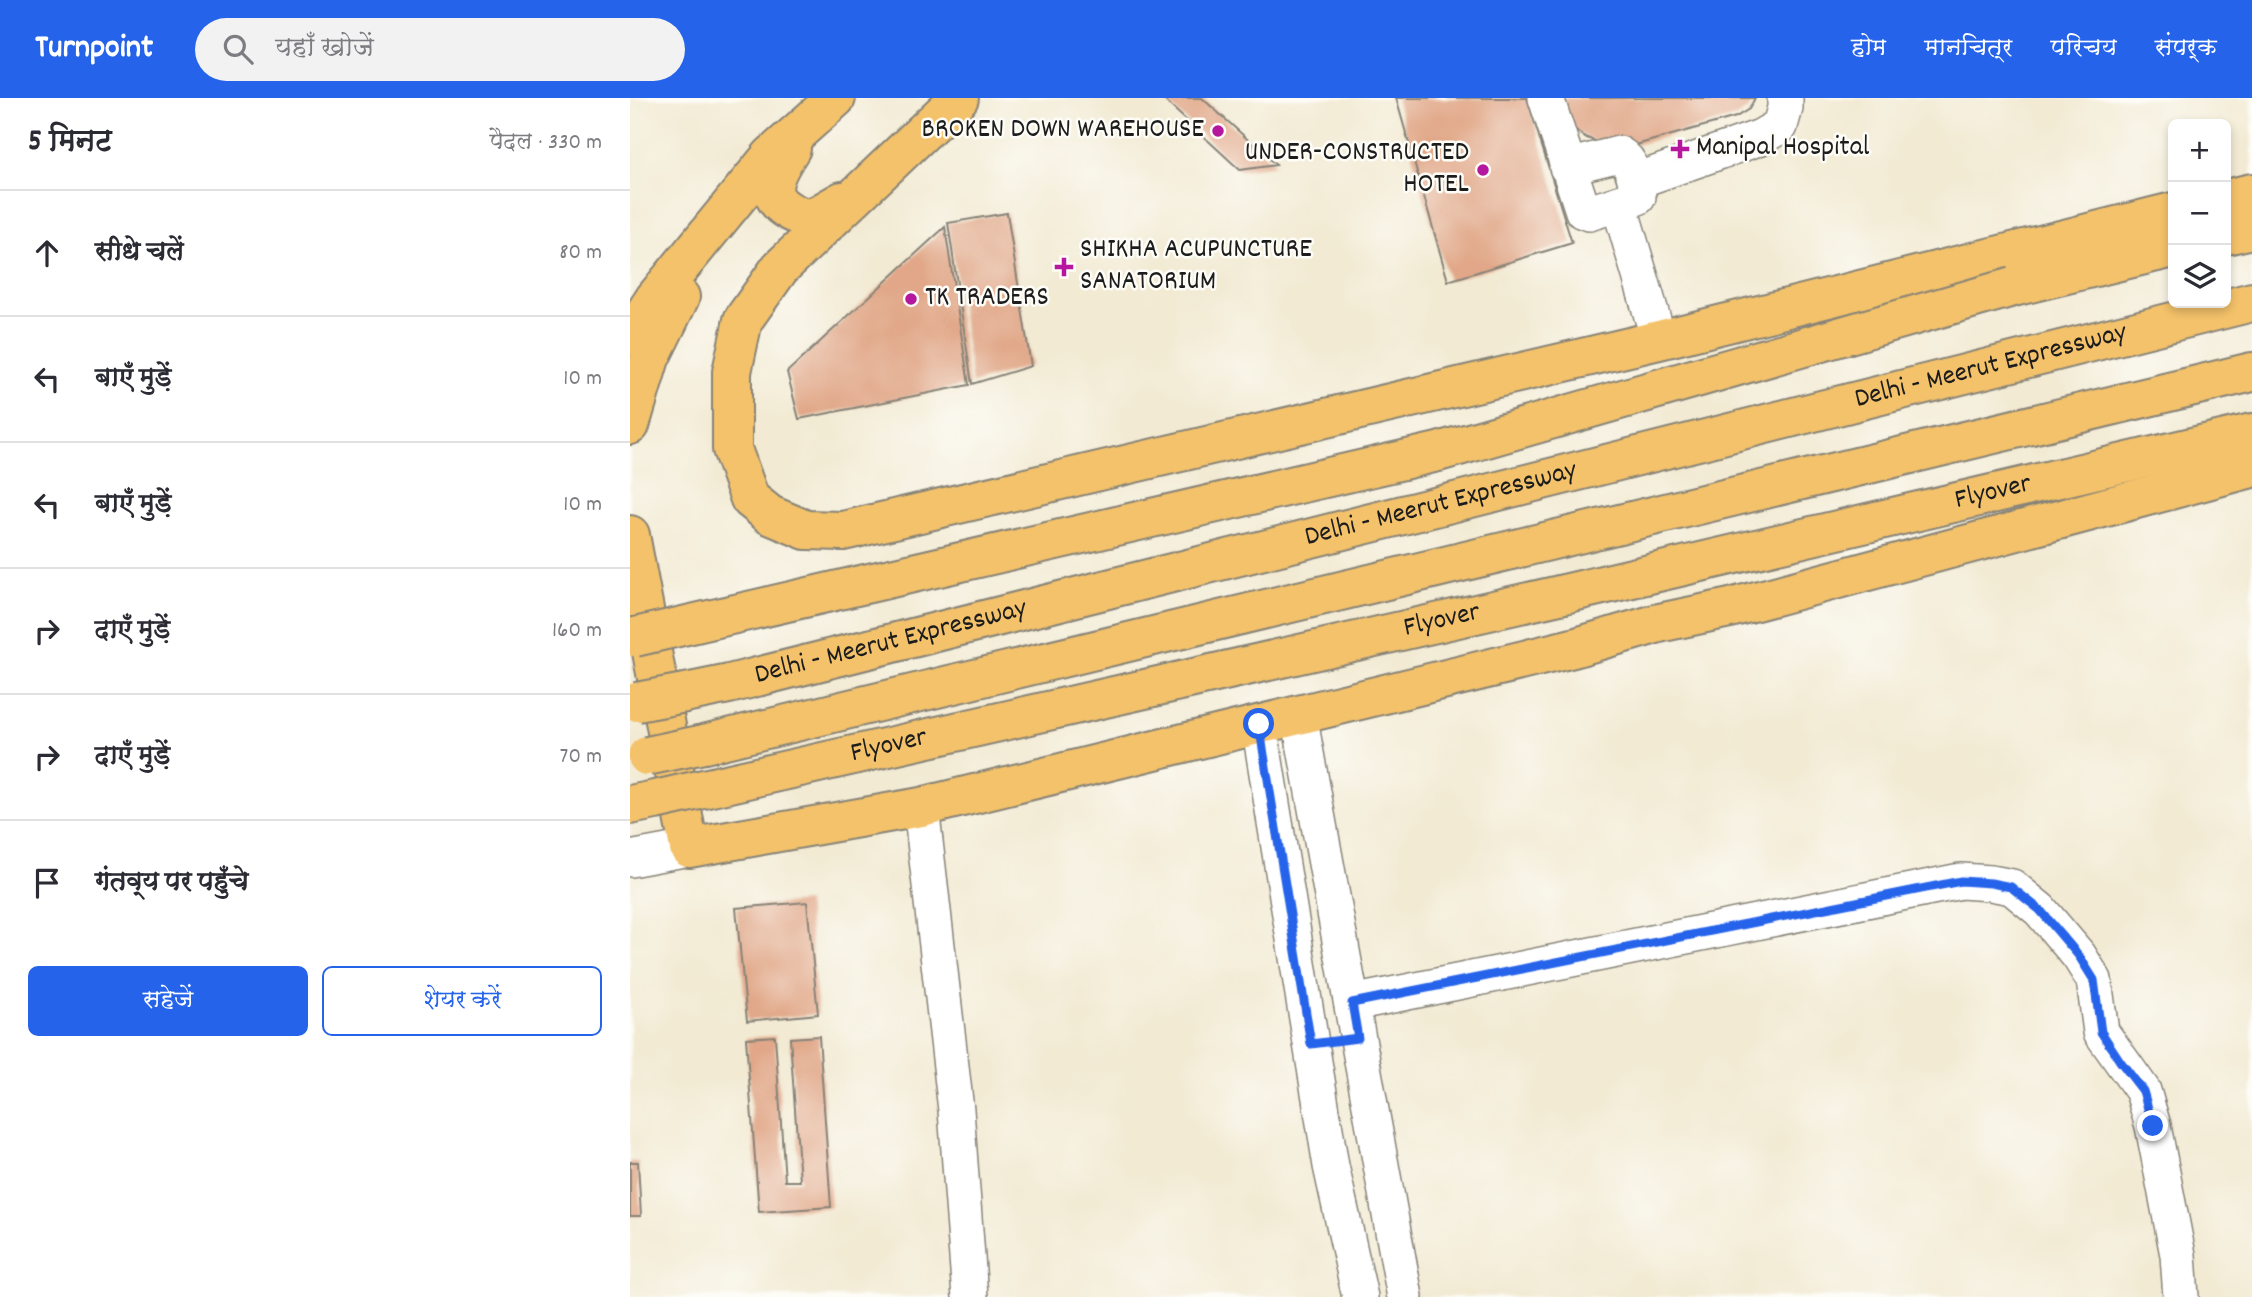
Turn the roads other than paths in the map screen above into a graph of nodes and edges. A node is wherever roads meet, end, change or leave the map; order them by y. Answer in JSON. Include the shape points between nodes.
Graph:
{"nodes":[{"id":1,"x":835,"y":98,"type":"edge"},
{"id":2,"x":959,"y":98,"type":"edge"},
{"id":3,"x":1546,"y":98,"type":"edge"},
{"id":4,"x":1785,"y":98,"type":"edge"},
{"id":5,"x":808,"y":123,"type":"junction"},
{"id":6,"x":1567,"y":167,"type":"junction"},
{"id":7,"x":860,"y":189,"type":"junction"},
{"id":8,"x":1627,"y":192,"type":"junction"},
{"id":9,"x":2252,"y":193,"type":"edge"},
{"id":10,"x":2231,"y":198,"type":"edge"},
{"id":11,"x":2168,"y":213,"type":"edge"},
{"id":12,"x":2252,"y":229,"type":"edge"},
{"id":13,"x":2231,"y":235,"type":"edge"},
{"id":14,"x":2168,"y":249,"type":"edge"},
{"id":15,"x":2252,"y":302,"type":"edge"},
{"id":16,"x":1659,"y":340,"type":"junction"},
{"id":17,"x":640,"y":347,"type":"edge"},
{"id":18,"x":2252,"y":372,"type":"edge"},
{"id":19,"x":630,"y":425,"type":"edge"},
{"id":20,"x":2252,"y":433,"type":"edge"},
{"id":21,"x":2252,"y":468,"type":"edge"},
{"id":22,"x":630,"y":535,"type":"edge"},
{"id":23,"x":630,"y":638,"type":"edge"},
{"id":24,"x":633,"y":702,"type":"edge"},
{"id":25,"x":1299,"y":715,"type":"junction"},
{"id":26,"x":1259,"y":724,"type":"junction"},
{"id":27,"x":638,"y":758,"type":"edge"},
{"id":28,"x":630,"y":805,"type":"edge"},
{"id":29,"x":921,"y":807,"type":"junction"},
{"id":30,"x":690,"y":848,"type":"junction"},
{"id":31,"x":630,"y":859,"type":"edge"},
{"id":32,"x":1352,"y":1003,"type":"junction"},
{"id":33,"x":1358,"y":1038,"type":"junction"},
{"id":34,"x":1311,"y":1044,"type":"junction"},
{"id":35,"x":970,"y":1297,"type":"edge"},
{"id":36,"x":1360,"y":1297,"type":"edge"},
{"id":37,"x":1405,"y":1297,"type":"edge"},
{"id":38,"x":2181,"y":1297,"type":"edge"}],
"edges":[{"from":1,"to":5,"type":"highway"},
{"from":2,"to":7,"type":"highway"},
{"from":3,"to":6,"type":"street"},
{"from":4,"to":8,"type":"street","via":[[1780,126]]},
{"from":5,"to":7,"type":"highway","via":[[775,173],[776,197],[793,214],[805,218],[830,209]]},
{"from":5,"to":17,"type":"highway","via":[[771,156],[718,220]]},
{"from":6,"to":8,"type":"street","via":[[1619,155],[1628,160]]},
{"from":6,"to":8,"type":"street","via":[[1585,213]]},
{"from":7,"to":16,"type":"highway","via":[[780,268],[743,320],[732,372],[732,449],[750,499],[806,530],[843,531]]},
{"from":8,"to":16,"type":"street"},
{"from":9,"to":10,"type":"highway"},
{"from":11,"to":16,"type":"highway"},
{"from":12,"to":13,"type":"highway"},
{"from":14,"to":23,"type":"highway","bridge":true,"via":[[2013,287],[1438,452]]},
{"from":15,"to":24,"type":"highway","name":"Delhi - Meerut Expressway","bridge":true,"via":[[742,681]]},
{"from":17,"to":19,"type":"highway"},
{"from":18,"to":27,"type":"highway","name":"Delhi - Meerut Expressway","bridge":true},
{"from":20,"to":28,"type":"highway","name":"Flyover","bridge":true},
{"from":21,"to":25,"type":"highway","via":[[1730,608]]},
{"from":22,"to":30,"type":"highway"},
{"from":25,"to":26,"type":"highway"},
{"from":25,"to":32,"type":"street"},
{"from":26,"to":29,"type":"highway"},
{"from":26,"to":34,"type":"street"},
{"from":29,"to":30,"type":"highway"},
{"from":29,"to":35,"type":"street","via":[[956,1110]]},
{"from":30,"to":31,"type":"street"},
{"from":32,"to":33,"type":"street"},
{"from":32,"to":38,"type":"street","via":[[1961,881],[2011,887],[2040,910],[2079,956],[2094,980],[2101,1032],[2143,1091],[2178,1255]]},
{"from":33,"to":34,"type":"street"},
{"from":33,"to":37,"type":"street"},
{"from":34,"to":36,"type":"street","via":[[1331,1166]]}]}
